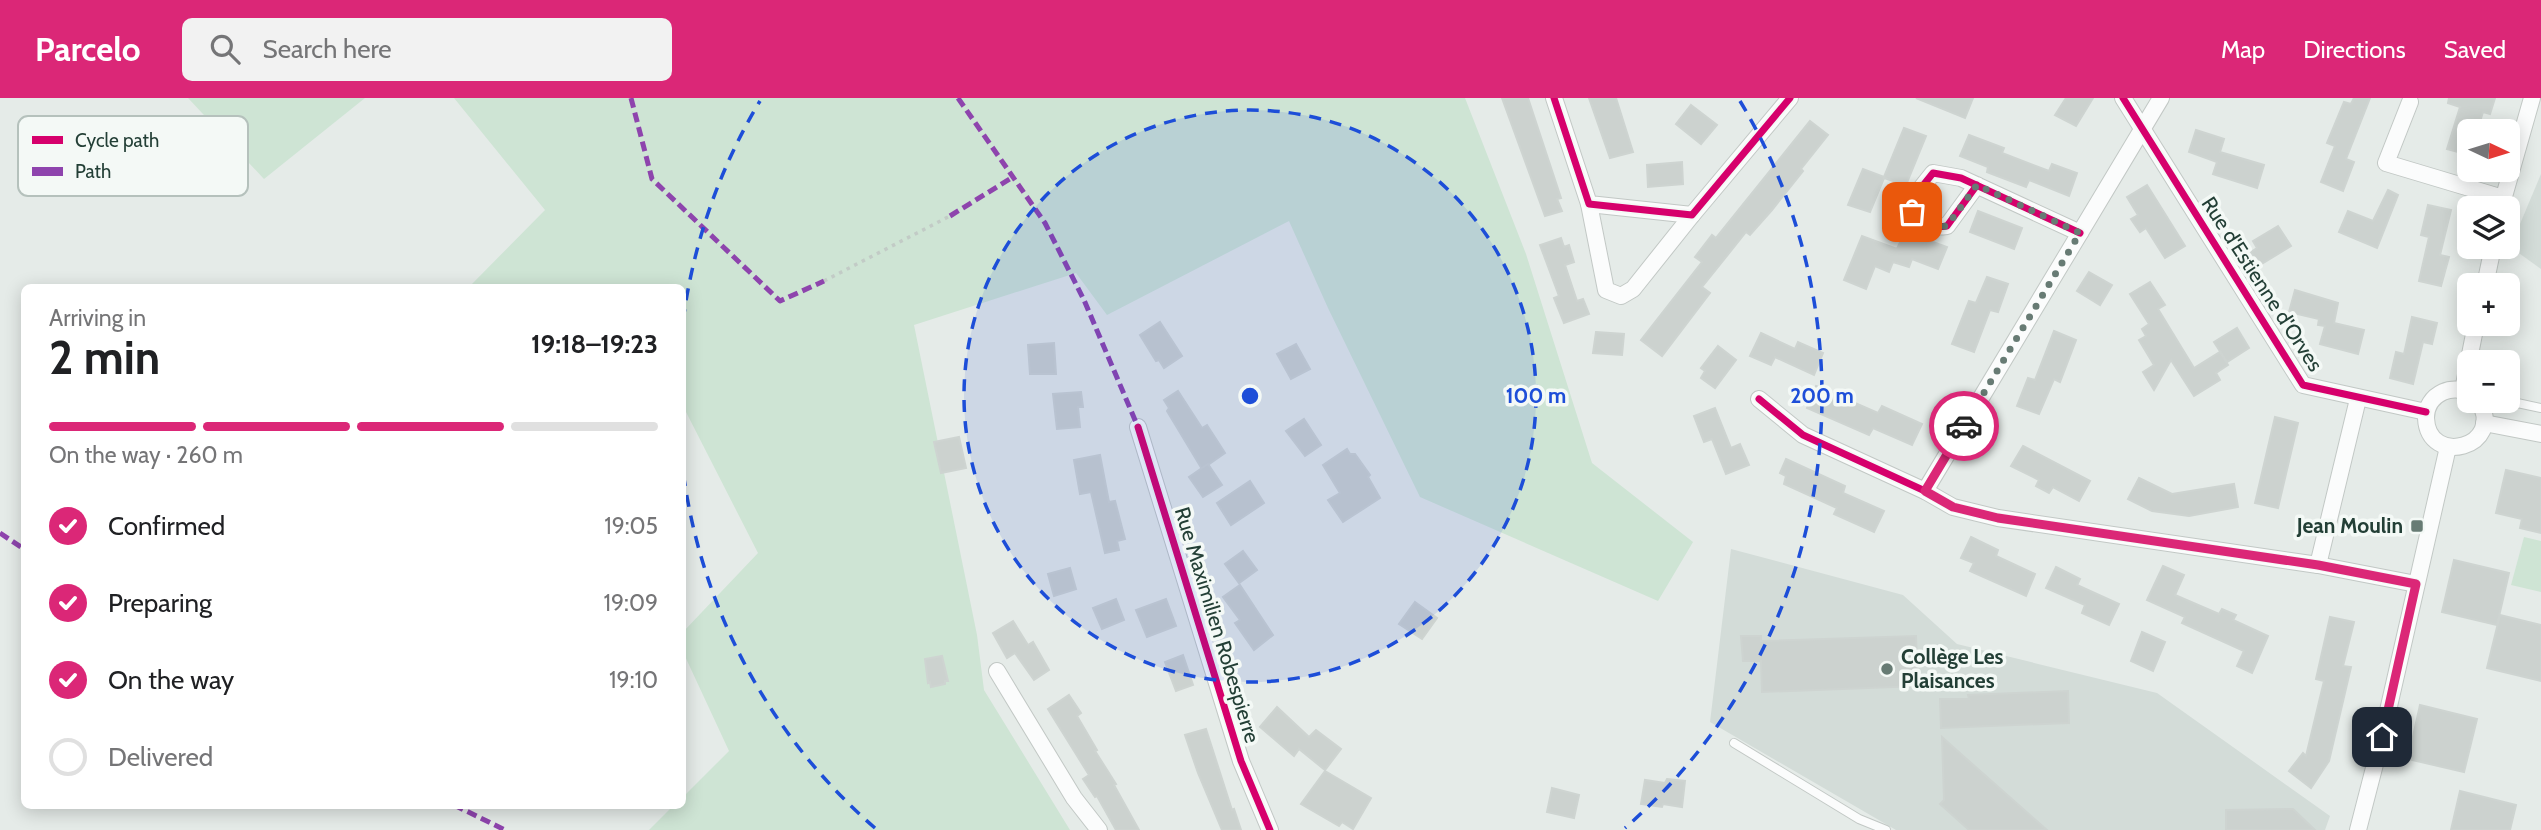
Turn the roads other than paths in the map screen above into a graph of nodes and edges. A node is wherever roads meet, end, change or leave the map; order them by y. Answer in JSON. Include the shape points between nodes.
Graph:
{"nodes":[{"id":1,"x":1554,"y":98,"type":"edge"},
{"id":2,"x":1790,"y":98,"type":"edge"},
{"id":3,"x":2123,"y":98,"type":"edge"},
{"id":4,"x":2161,"y":98,"type":"edge"},
{"id":5,"x":2532,"y":98,"type":"edge"},
{"id":6,"x":2410,"y":102,"type":"dead end"},
{"id":7,"x":2143,"y":129,"type":"junction"},
{"id":8,"x":1977,"y":185,"type":"dead end"},
{"id":9,"x":2482,"y":196,"type":"edge"},
{"id":10,"x":2504,"y":196,"type":"edge"},
{"id":11,"x":1589,"y":204,"type":"junction"},
{"id":12,"x":1692,"y":215,"type":"junction"},
{"id":13,"x":2080,"y":233,"type":"junction"},
{"id":14,"x":2457,"y":390,"type":"edge"},
{"id":15,"x":1759,"y":399,"type":"dead end"},
{"id":16,"x":2358,"y":399,"type":"junction"},
{"id":17,"x":2520,"y":404,"type":"edge"},
{"id":18,"x":2541,"y":408,"type":"edge"},
{"id":19,"x":2426,"y":412,"type":"junction"},
{"id":20,"x":2480,"y":413,"type":"edge"},
{"id":21,"x":2484,"y":422,"type":"junction"},
{"id":22,"x":1138,"y":427,"type":"dead end"},
{"id":23,"x":2541,"y":434,"type":"edge"},
{"id":24,"x":2448,"y":447,"type":"junction"},
{"id":25,"x":1925,"y":491,"type":"junction"},
{"id":26,"x":2318,"y":565,"type":"junction"},
{"id":27,"x":2416,"y":584,"type":"junction"},
{"id":28,"x":997,"y":671,"type":"dead end"},
{"id":29,"x":1734,"y":743,"type":"dead end"},
{"id":30,"x":1099,"y":830,"type":"edge"},
{"id":31,"x":1269,"y":830,"type":"edge"},
{"id":32,"x":1886,"y":830,"type":"edge"},
{"id":33,"x":2358,"y":830,"type":"edge"}],
"edges":[{"from":1,"to":11,"type":"street"},
{"from":2,"to":12,"type":"street"},
{"from":3,"to":7,"type":"street","name":"Rue d'Estienne d'Orves"},
{"from":4,"to":7,"type":"street"},
{"from":5,"to":10,"type":"street"},
{"from":6,"to":9,"type":"street","via":[[2386,163]]},
{"from":7,"to":13,"type":"street"},
{"from":7,"to":16,"type":"street","name":"Rue d'Estienne d'Orves","via":[[2303,385]]},
{"from":8,"to":13,"type":"street"},
{"from":11,"to":12,"type":"street"},
{"from":11,"to":12,"type":"street","via":[[1606,290],[1621,296],[1633,289]]},
{"from":13,"to":25,"type":"street"},
{"from":14,"to":19,"type":"street","via":[[2436,396]]},
{"from":15,"to":25,"type":"street","via":[[1803,435]]},
{"from":16,"to":19,"type":"street","name":"Rue d'Estienne d'Orves"},
{"from":16,"to":26,"type":"street"},
{"from":17,"to":18,"type":"lane"},
{"from":19,"to":24,"type":"street","via":[[2431,434]]},
{"from":20,"to":21,"type":"street"},
{"from":21,"to":23,"type":"street"},
{"from":21,"to":24,"type":"street","via":[[2475,440]]},
{"from":22,"to":31,"type":"street","name":"Rue Maximilien Robespierre","via":[[1241,761]]},
{"from":24,"to":27,"type":"street"},
{"from":25,"to":26,"type":"street","via":[[1953,507],[1998,518]]},
{"from":26,"to":27,"type":"street"},
{"from":27,"to":33,"type":"street"},
{"from":28,"to":30,"type":"street","via":[[1074,798]]},
{"from":29,"to":32,"type":"lane","via":[[1859,819]]}]}
